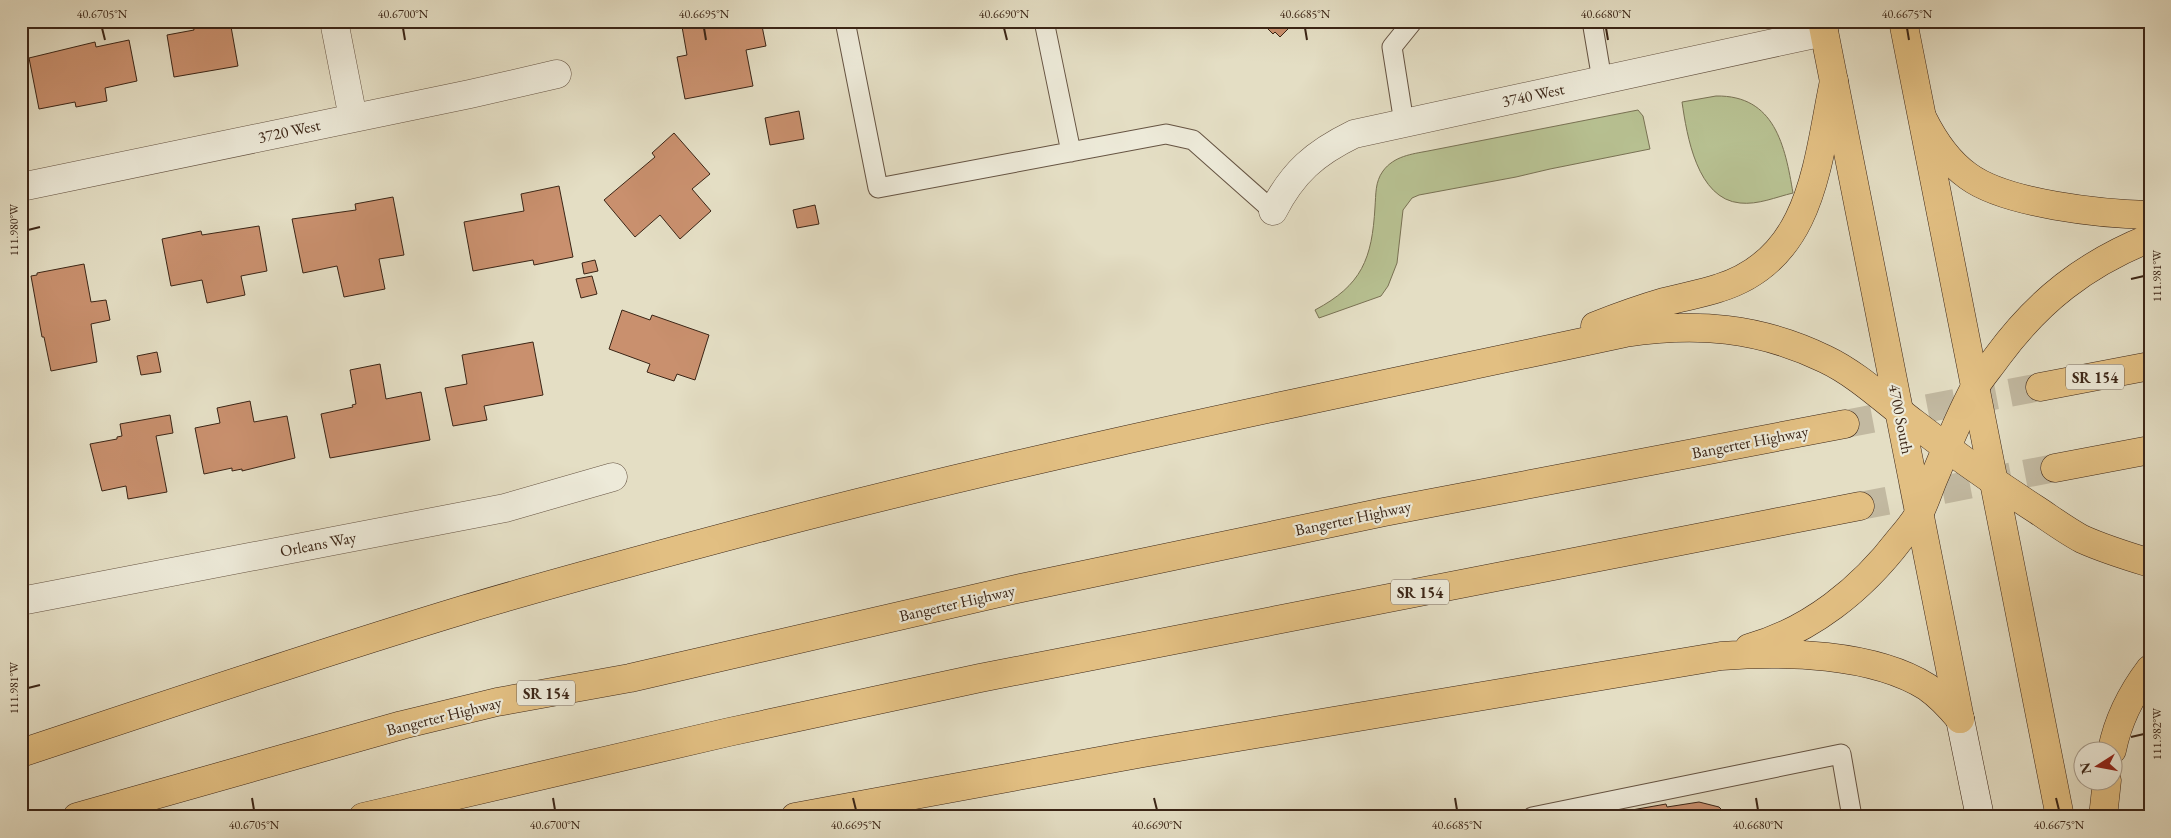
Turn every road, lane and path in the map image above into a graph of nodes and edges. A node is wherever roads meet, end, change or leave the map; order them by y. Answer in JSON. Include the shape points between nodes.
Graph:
{"nodes":[{"id":1,"x":334,"y":21,"type":"edge"},
{"id":2,"x":845,"y":21,"type":"edge"},
{"id":3,"x":1044,"y":21,"type":"edge"},
{"id":4,"x":1413,"y":21,"type":"edge"},
{"id":5,"x":1592,"y":21,"type":"edge"},
{"id":6,"x":1903,"y":21,"type":"edge"},
{"id":7,"x":1823,"y":27,"type":"edge"},
{"id":8,"x":557,"y":74,"type":"dead end"},
{"id":9,"x":1602,"y":80,"type":"junction"},
{"id":10,"x":1834,"y":81,"type":"junction"},
{"id":11,"x":353,"y":118,"type":"junction"},
{"id":12,"x":1923,"y":119,"type":"junction"},
{"id":13,"x":1404,"y":123,"type":"junction"},
{"id":14,"x":1071,"y":152,"type":"junction"},
{"id":15,"x":21,"y":188,"type":"edge"},
{"id":16,"x":1273,"y":211,"type":"joint"},
{"id":17,"x":2150,"y":215,"type":"edge"},
{"id":18,"x":2150,"y":238,"type":"edge"},
{"id":19,"x":1532,"y":353,"type":"junction"},
{"id":20,"x":2150,"y":366,"type":"edge"},
{"id":21,"x":1976,"y":386,"type":"junction"},
{"id":22,"x":2040,"y":387,"type":"tunnel mouth"},
{"id":23,"x":1900,"y":412,"type":"junction"},
{"id":24,"x":1845,"y":424,"type":"tunnel mouth"},
{"id":25,"x":1946,"y":448,"type":"junction"},
{"id":26,"x":2150,"y":450,"type":"edge"},
{"id":27,"x":2055,"y":468,"type":"tunnel mouth"},
{"id":28,"x":613,"y":477,"type":"dead end"},
{"id":29,"x":1994,"y":481,"type":"junction"},
{"id":30,"x":1860,"y":506,"type":"tunnel mouth"},
{"id":31,"x":1920,"y":512,"type":"junction"},
{"id":32,"x":2150,"y":563,"type":"edge"},
{"id":33,"x":21,"y":601,"type":"edge"},
{"id":34,"x":1721,"y":656,"type":"junction"},
{"id":35,"x":2150,"y":669,"type":"edge"},
{"id":36,"x":1960,"y":719,"type":"junction"},
{"id":37,"x":2114,"y":740,"type":"edge"},
{"id":38,"x":21,"y":753,"type":"edge"},
{"id":39,"x":2106,"y":790,"type":"edge"},
{"id":40,"x":76,"y":817,"type":"edge"},
{"id":41,"x":363,"y":817,"type":"edge"},
{"id":42,"x":795,"y":817,"type":"edge"},
{"id":43,"x":1532,"y":817,"type":"edge"},
{"id":44,"x":1852,"y":817,"type":"edge"},
{"id":45,"x":1980,"y":817,"type":"edge"},
{"id":46,"x":2060,"y":817,"type":"edge"},
{"id":47,"x":2103,"y":817,"type":"edge"}],
"edges":[{"from":1,"to":11,"type":"street"},
{"from":2,"to":14,"type":"lane","via":[[878,188]]},
{"from":3,"to":14,"type":"lane"},
{"from":4,"to":13,"type":"lane","via":[[1392,47]]},
{"from":5,"to":9,"type":"lane"},
{"from":6,"to":12,"type":"main road"},
{"from":7,"to":9,"type":"street","name":"3740 West"},
{"from":7,"to":10,"type":"main road","name":"4700 South"},
{"from":8,"to":11,"type":"street","name":"3720 West"},
{"from":9,"to":13,"type":"street","name":"3740 West"},
{"from":10,"to":19,"type":"main road","via":[[1804,209],[1792,234],[1763,265],[1720,288],[1627,314]]},
{"from":10,"to":23,"type":"main road","name":"4700 South"},
{"from":11,"to":15,"type":"street","name":"3720 West"},
{"from":12,"to":17,"type":"main road","via":[[1949,160],[1968,176],[1999,192],[2058,206]]},
{"from":12,"to":21,"type":"main road"},
{"from":13,"to":16,"type":"street","name":"3740 West","via":[[1354,134],[1332,145],[1296,174]]},
{"from":14,"to":16,"type":"lane","via":[[1166,134],[1193,140]]},
{"from":18,"to":21,"type":"main road","via":[[2102,261],[2054,293],[2020,326]]},
{"from":19,"to":23,"type":"main road","via":[[1659,328],[1728,329],[1795,345],[1827,359]]},
{"from":19,"to":38,"type":"main road","via":[[1084,449],[774,524],[467,609]]},
{"from":20,"to":22,"type":"main road","number":"SR 154"},
{"from":21,"to":25,"type":"main road"},
{"from":21,"to":29,"type":"main road"},
{"from":23,"to":25,"type":"main road"},
{"from":23,"to":31,"type":"main road","name":"4700 South"},
{"from":24,"to":40,"type":"main road","name":"Bangerter Highway","number":"SR 154","via":[[1384,512],[1021,588],[630,678],[497,702],[402,725]]},
{"from":25,"to":29,"type":"main road"},
{"from":25,"to":31,"type":"main road"},
{"from":26,"to":27,"type":"main road"},
{"from":28,"to":33,"type":"street","name":"Orleans Way","via":[[505,508]]},
{"from":29,"to":32,"type":"main road","via":[[2081,538],[2114,553]]},
{"from":29,"to":46,"type":"main road"},
{"from":30,"to":41,"type":"main road","number":"SR 154","via":[[980,678],[719,734]]},
{"from":31,"to":34,"type":"main road","via":[[1876,569],[1826,611],[1761,645]]},
{"from":31,"to":36,"type":"main road","name":"4700 South"},
{"from":34,"to":36,"type":"main road","via":[[1777,653],[1816,656],[1894,671],[1928,688]]},
{"from":34,"to":42,"type":"main road","via":[[1143,753]]},
{"from":35,"to":37,"type":"main road","via":[[2125,708]]},
{"from":36,"to":45,"type":"street","name":"4700 South"},
{"from":39,"to":47,"type":"main road"},
{"from":43,"to":44,"type":"lane","via":[[1841,754]]}]}
